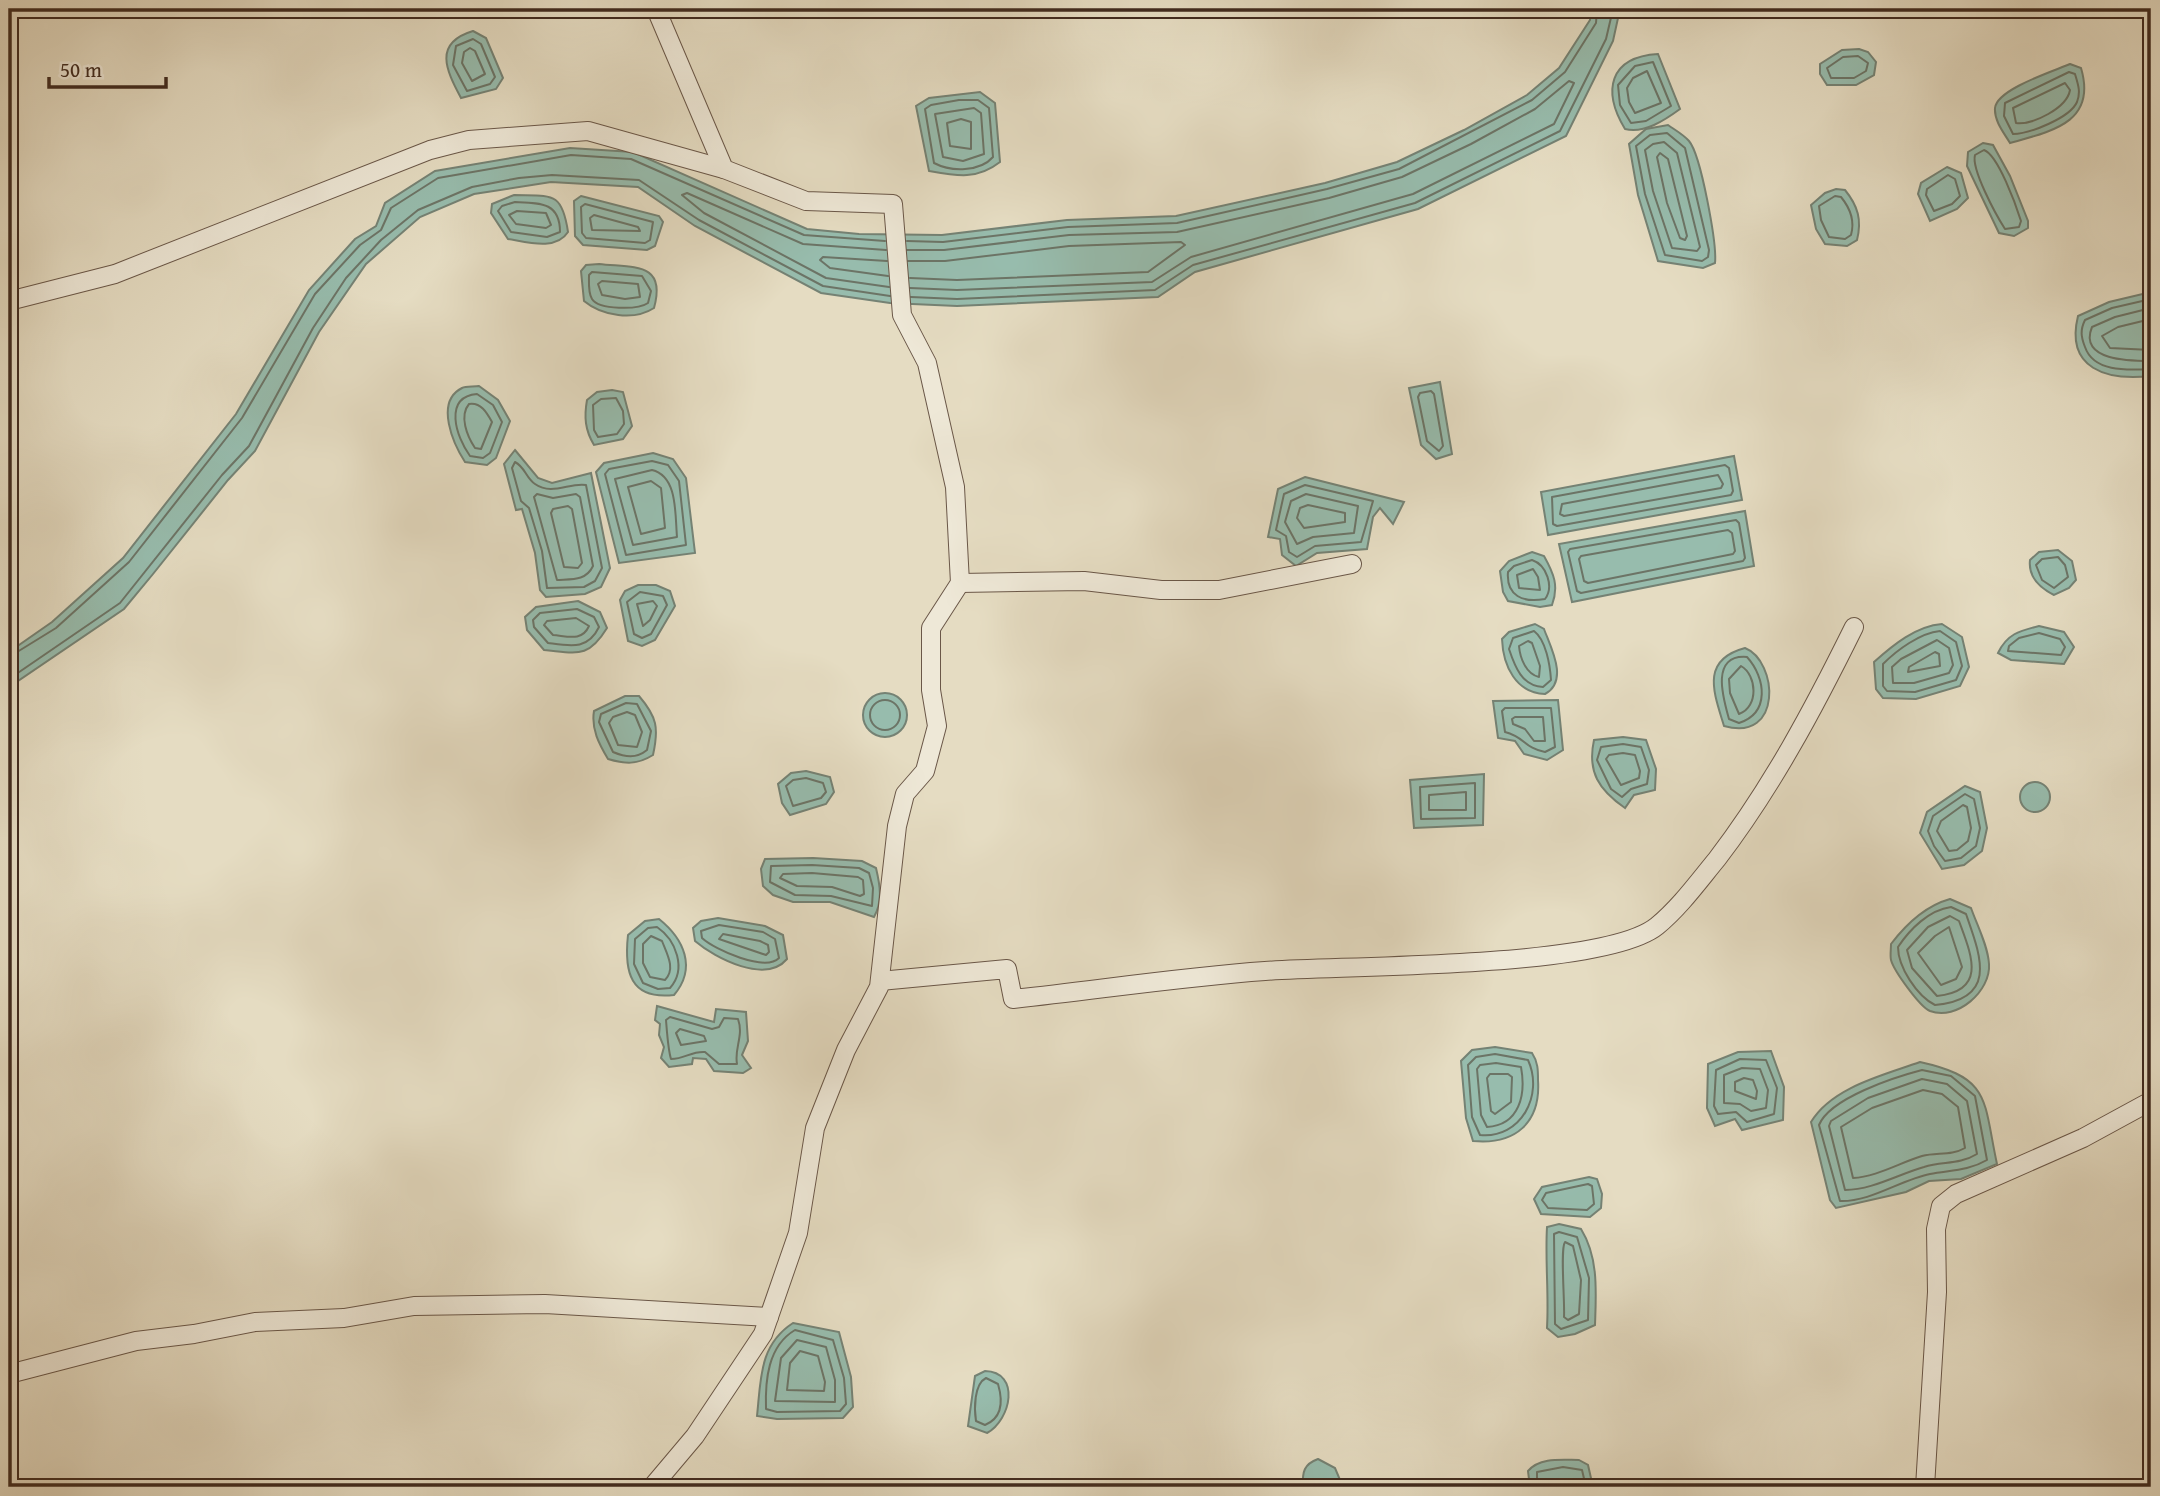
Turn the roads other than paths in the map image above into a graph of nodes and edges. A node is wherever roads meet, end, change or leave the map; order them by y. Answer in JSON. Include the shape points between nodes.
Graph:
{"nodes":[{"id":1,"x":656,"y":9,"type":"edge"},
{"id":2,"x":724,"y":169,"type":"junction"},
{"id":3,"x":9,"y":302,"type":"edge"},
{"id":4,"x":1352,"y":564,"type":"dead end"},
{"id":5,"x":960,"y":583,"type":"junction"},
{"id":6,"x":1854,"y":627,"type":"dead end"},
{"id":7,"x":880,"y":981,"type":"junction"},
{"id":8,"x":2151,"y":1101,"type":"edge"},
{"id":9,"x":769,"y":1317,"type":"junction"},
{"id":10,"x":9,"y":1374,"type":"edge"},
{"id":11,"x":9,"y":1482,"type":"edge"},
{"id":12,"x":10,"y":1487,"type":"edge"},
{"id":13,"x":652,"y":1487,"type":"edge"},
{"id":14,"x":1925,"y":1487,"type":"edge"}],
"edges":[{"from":1,"to":2,"type":"street"},
{"from":2,"to":3,"type":"street","via":[[588,131],[469,140],[430,150],[115,274]]},
{"from":2,"to":5,"type":"street","via":[[806,201],[893,204],[902,315],[927,363],[955,488]]},
{"from":4,"to":5,"type":"street","via":[[1219,590],[1161,590],[1084,580]]},
{"from":5,"to":7,"type":"street","via":[[932,628],[931,690],[937,726],[925,771],[905,794],[897,826]]},
{"from":6,"to":7,"type":"street","via":[[1812,712],[1741,828],[1688,896],[1655,928],[1609,946],[1504,959],[1264,971],[1013,999],[1007,969]]},
{"from":7,"to":9,"type":"street","via":[[815,1128],[798,1233]]},
{"from":8,"to":14,"type":"street","via":[[2083,1138],[1956,1194],[1941,1206],[1936,1229],[1937,1292]]},
{"from":9,"to":10,"type":"street","via":[[545,1304],[414,1306],[344,1318],[255,1322],[136,1341]]},
{"from":9,"to":13,"type":"street","via":[[764,1334],[695,1436]]},
{"from":11,"to":12,"type":"street"}]}
